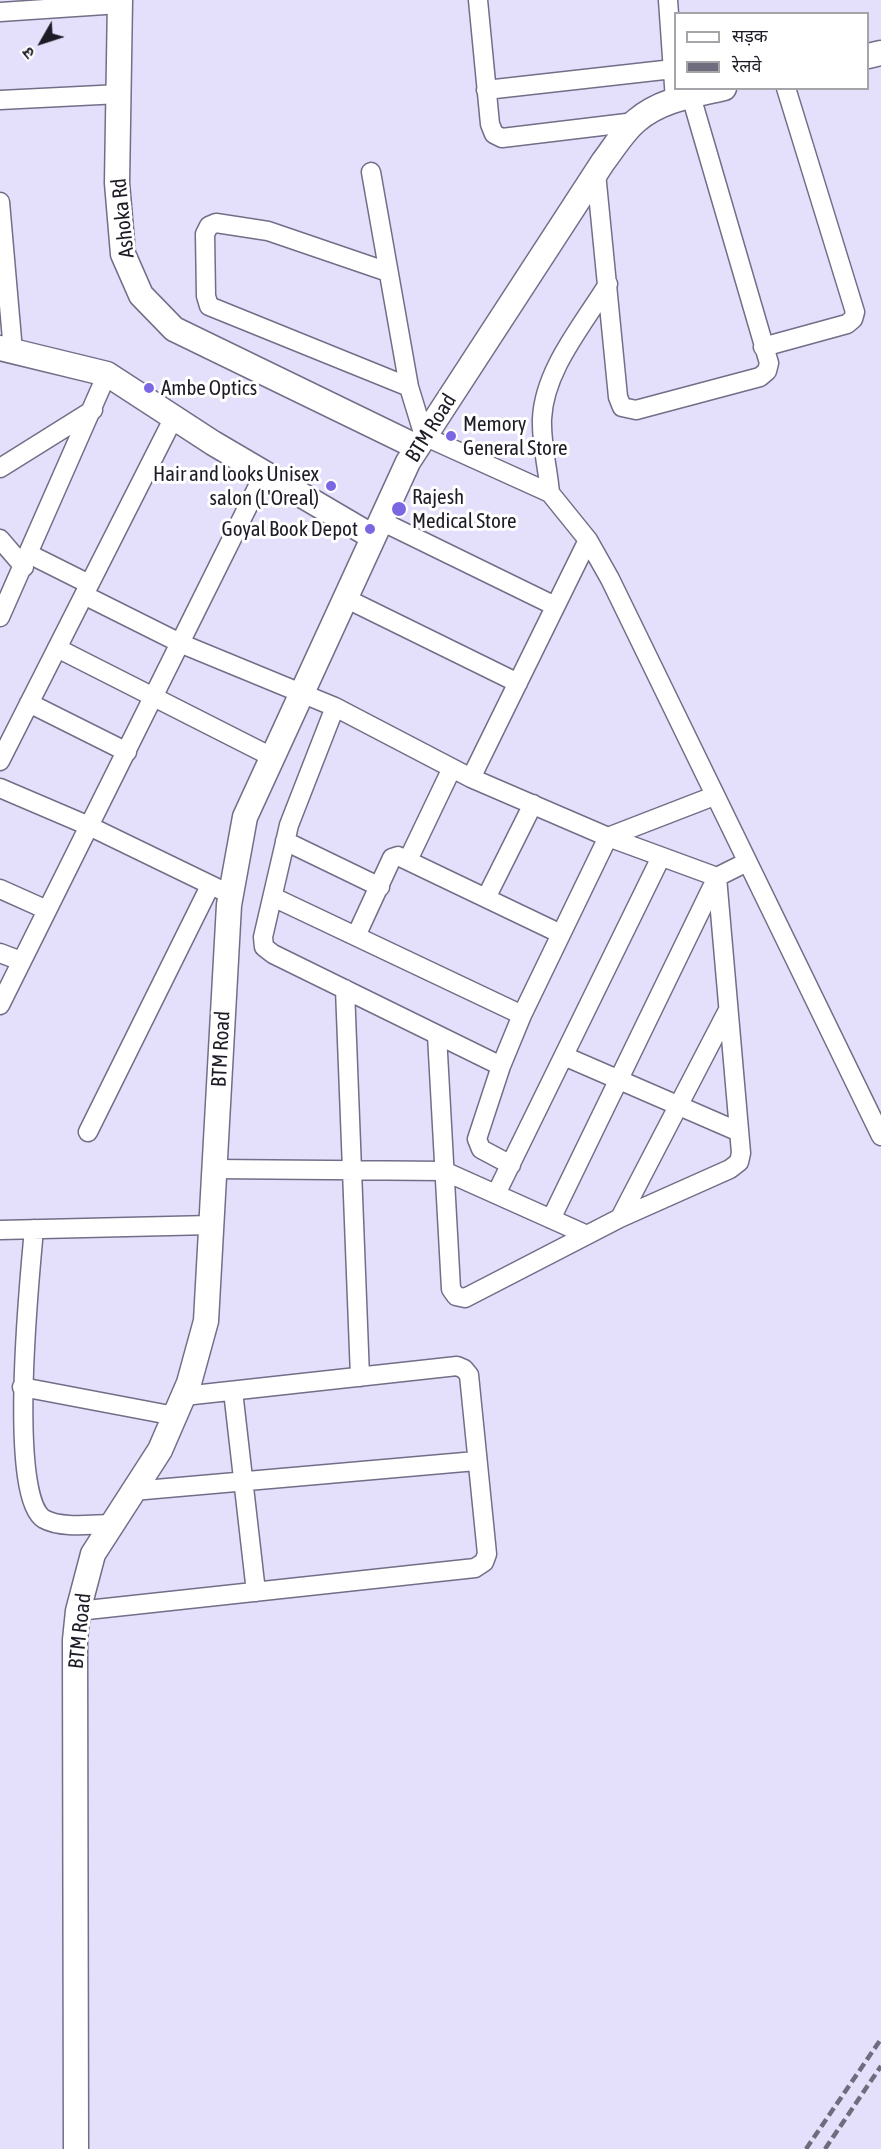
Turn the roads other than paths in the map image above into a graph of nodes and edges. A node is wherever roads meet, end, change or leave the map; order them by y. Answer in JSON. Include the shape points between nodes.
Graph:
{"nodes":[{"id":1,"x":478,"y":0,"type":"edge"},
{"id":2,"x":668,"y":0,"type":"edge"},
{"id":3,"x":120,"y":2,"type":"edge"},
{"id":4,"x":0,"y":12,"type":"edge"},
{"id":5,"x":673,"y":69,"type":"junction"},
{"id":6,"x":674,"y":72,"type":"edge"},
{"id":7,"x":486,"y":90,"type":"junction"},
{"id":8,"x":680,"y":90,"type":"edge"},
{"id":9,"x":716,"y":90,"type":"edge"},
{"id":10,"x":787,"y":90,"type":"edge"},
{"id":11,"x":120,"y":94,"type":"junction"},
{"id":12,"x":683,"y":98,"type":"junction"},
{"id":13,"x":0,"y":100,"type":"edge"},
{"id":14,"x":635,"y":122,"type":"junction"},
{"id":15,"x":371,"y":172,"type":"dead end"},
{"id":16,"x":596,"y":173,"type":"junction"},
{"id":17,"x":0,"y":202,"type":"edge"},
{"id":18,"x":0,"y":211,"type":"edge"},
{"id":19,"x":388,"y":272,"type":"junction"},
{"id":20,"x":608,"y":284,"type":"junction"},
{"id":21,"x":763,"y":347,"type":"junction"},
{"id":22,"x":6,"y":349,"type":"edge"},
{"id":23,"x":107,"y":374,"type":"junction"},
{"id":24,"x":409,"y":387,"type":"junction"},
{"id":25,"x":93,"y":410,"type":"junction"},
{"id":26,"x":173,"y":419,"type":"junction"},
{"id":27,"x":421,"y":442,"type":"junction"},
{"id":28,"x":0,"y":468,"type":"edge"},
{"id":29,"x":264,"y":474,"type":"junction"},
{"id":30,"x":550,"y":493,"type":"junction"},
{"id":31,"x":377,"y":529,"type":"junction"},
{"id":32,"x":0,"y":539,"type":"edge"},
{"id":33,"x":588,"y":540,"type":"junction"},
{"id":34,"x":26,"y":560,"type":"junction"},
{"id":35,"x":87,"y":590,"type":"junction"},
{"id":36,"x":345,"y":598,"type":"junction"},
{"id":37,"x":555,"y":606,"type":"junction"},
{"id":38,"x":0,"y":617,"type":"edge"},
{"id":39,"x":182,"y":644,"type":"junction"},
{"id":40,"x":57,"y":648,"type":"junction"},
{"id":41,"x":518,"y":683,"type":"junction"},
{"id":42,"x":301,"y":694,"type":"junction"},
{"id":43,"x":155,"y":697,"type":"junction"},
{"id":44,"x":29,"y":703,"type":"junction"},
{"id":45,"x":335,"y":707,"type":"junction"},
{"id":46,"x":127,"y":752,"type":"junction"},
{"id":47,"x":272,"y":757,"type":"junction"},
{"id":48,"x":0,"y":761,"type":"edge"},
{"id":49,"x":452,"y":768,"type":"junction"},
{"id":50,"x":471,"y":778,"type":"junction"},
{"id":51,"x":0,"y":788,"type":"edge"},
{"id":52,"x":714,"y":796,"type":"junction"},
{"id":53,"x":532,"y":804,"type":"junction"},
{"id":54,"x":89,"y":826,"type":"junction"},
{"id":55,"x":608,"y":837,"type":"junction"},
{"id":56,"x":285,"y":841,"type":"junction"},
{"id":57,"x":661,"y":856,"type":"junction"},
{"id":58,"x":408,"y":860,"type":"junction"},
{"id":59,"x":747,"y":862,"type":"junction"},
{"id":60,"x":717,"y":877,"type":"junction"},
{"id":61,"x":380,"y":887,"type":"junction"},
{"id":62,"x":0,"y":890,"type":"edge"},
{"id":63,"x":220,"y":890,"type":"junction"},
{"id":64,"x":273,"y":897,"type":"junction"},
{"id":65,"x":486,"y":898,"type":"junction"},
{"id":66,"x":47,"y":909,"type":"junction"},
{"id":67,"x":561,"y":934,"type":"junction"},
{"id":68,"x":356,"y":936,"type":"junction"},
{"id":69,"x":0,"y":953,"type":"edge"},
{"id":70,"x":21,"y":961,"type":"junction"},
{"id":71,"x":345,"y":989,"type":"junction"},
{"id":72,"x":0,"y":1005,"type":"edge"},
{"id":73,"x":728,"y":1011,"type":"junction"},
{"id":74,"x":522,"y":1015,"type":"junction"},
{"id":75,"x":436,"y":1035,"type":"junction"},
{"id":76,"x":564,"y":1056,"type":"junction"},
{"id":77,"x":501,"y":1066,"type":"junction"},
{"id":78,"x":618,"y":1080,"type":"junction"},
{"id":79,"x":678,"y":1106,"type":"junction"},
{"id":80,"x":737,"y":1131,"type":"junction"},
{"id":81,"x":88,"y":1132,"type":"dead end"},
{"id":82,"x":881,"y":1136,"type":"edge"},
{"id":83,"x":511,"y":1165,"type":"junction"},
{"id":84,"x":214,"y":1169,"type":"junction"},
{"id":85,"x":352,"y":1170,"type":"junction"},
{"id":86,"x":444,"y":1171,"type":"junction"},
{"id":87,"x":496,"y":1194,"type":"junction"},
{"id":88,"x":620,"y":1218,"type":"junction"},
{"id":89,"x":551,"y":1219,"type":"junction"},
{"id":90,"x":211,"y":1225,"type":"junction"},
{"id":91,"x":34,"y":1229,"type":"junction"},
{"id":92,"x":0,"y":1230,"type":"edge"},
{"id":93,"x":587,"y":1235,"type":"junction"},
{"id":94,"x":360,"y":1377,"type":"junction"},
{"id":95,"x":22,"y":1387,"type":"junction"},
{"id":96,"x":233,"y":1391,"type":"junction"},
{"id":97,"x":179,"y":1406,"type":"junction"},
{"id":98,"x":476,"y":1461,"type":"junction"},
{"id":99,"x":243,"y":1481,"type":"junction"},
{"id":100,"x":133,"y":1491,"type":"junction"},
{"id":101,"x":112,"y":1524,"type":"junction"},
{"id":102,"x":256,"y":1592,"type":"junction"},
{"id":103,"x":78,"y":1611,"type":"junction"},
{"id":104,"x":76,"y":2149,"type":"edge"}],
"edges":[{"from":1,"to":7,"type":"street"},
{"from":2,"to":5,"type":"street"},
{"from":3,"to":4,"type":"street"},
{"from":3,"to":11,"type":"street","name":"Ashoka Rd"},
{"from":5,"to":6,"type":"street"},
{"from":5,"to":7,"type":"street"},
{"from":7,"to":14,"type":"street","via":[[490,124],[494,134],[502,138]]},
{"from":8,"to":12,"type":"street"},
{"from":9,"to":12,"type":"street","name":"BTM Road"},
{"from":10,"to":21,"type":"street","via":[[855,312],[848,324]]},
{"from":11,"to":13,"type":"street"},
{"from":11,"to":27,"type":"street","name":"Ashoka Rd","via":[[117,183],[123,254],[141,295],[174,329]]},
{"from":12,"to":14,"type":"street","name":"BTM Road"},
{"from":12,"to":21,"type":"street"},
{"from":14,"to":16,"type":"street","name":"BTM Road"},
{"from":15,"to":19,"type":"street"},
{"from":16,"to":20,"type":"street"},
{"from":16,"to":27,"type":"street","name":"BTM Road"},
{"from":17,"to":18,"type":"street"},
{"from":18,"to":22,"type":"street"},
{"from":19,"to":24,"type":"street"},
{"from":19,"to":24,"type":"street","via":[[268,231],[216,223],[205,234],[209,306]]},
{"from":20,"to":21,"type":"street","via":[[618,397],[628,410],[760,377],[769,363]]},
{"from":20,"to":30,"type":"street","via":[[546,391],[542,421]]},
{"from":22,"to":23,"type":"street"},
{"from":23,"to":25,"type":"street"},
{"from":23,"to":26,"type":"street"},
{"from":24,"to":27,"type":"street"},
{"from":25,"to":28,"type":"street"},
{"from":25,"to":34,"type":"street"},
{"from":26,"to":29,"type":"street"},
{"from":26,"to":35,"type":"street"},
{"from":27,"to":30,"type":"street"},
{"from":27,"to":31,"type":"street","name":"BTM Road"},
{"from":29,"to":31,"type":"street"},
{"from":29,"to":39,"type":"street"},
{"from":30,"to":33,"type":"street"},
{"from":31,"to":36,"type":"street","name":"BTM Road"},
{"from":31,"to":37,"type":"street"},
{"from":32,"to":34,"type":"street"},
{"from":33,"to":37,"type":"street"},
{"from":33,"to":52,"type":"street"},
{"from":34,"to":35,"type":"street"},
{"from":34,"to":38,"type":"street"},
{"from":35,"to":39,"type":"street"},
{"from":35,"to":40,"type":"street"},
{"from":36,"to":41,"type":"street"},
{"from":36,"to":42,"type":"street","name":"BTM Road"},
{"from":37,"to":41,"type":"street"},
{"from":39,"to":42,"type":"street"},
{"from":39,"to":43,"type":"street"},
{"from":40,"to":43,"type":"street"},
{"from":40,"to":44,"type":"street"},
{"from":41,"to":50,"type":"street"},
{"from":42,"to":45,"type":"street"},
{"from":42,"to":47,"type":"street","name":"BTM Road"},
{"from":43,"to":46,"type":"street"},
{"from":43,"to":47,"type":"street"},
{"from":44,"to":46,"type":"street"},
{"from":44,"to":48,"type":"street"},
{"from":45,"to":49,"type":"street"},
{"from":45,"to":56,"type":"street"},
{"from":46,"to":54,"type":"street"},
{"from":47,"to":63,"type":"street","name":"BTM Road","via":[[245,817]]},
{"from":49,"to":50,"type":"street"},
{"from":49,"to":58,"type":"street"},
{"from":50,"to":53,"type":"street"},
{"from":51,"to":54,"type":"street"},
{"from":52,"to":55,"type":"street"},
{"from":52,"to":59,"type":"street"},
{"from":53,"to":55,"type":"street"},
{"from":53,"to":65,"type":"street"},
{"from":54,"to":63,"type":"street"},
{"from":54,"to":66,"type":"street"},
{"from":55,"to":57,"type":"street"},
{"from":55,"to":67,"type":"street"},
{"from":56,"to":61,"type":"street"},
{"from":56,"to":64,"type":"street"},
{"from":57,"to":60,"type":"street"},
{"from":57,"to":76,"type":"street"},
{"from":58,"to":61,"type":"street","via":[[392,858]]},
{"from":58,"to":65,"type":"street"},
{"from":59,"to":60,"type":"street"},
{"from":59,"to":82,"type":"street"},
{"from":60,"to":73,"type":"street"},
{"from":60,"to":78,"type":"street"},
{"from":61,"to":68,"type":"street"},
{"from":62,"to":66,"type":"street"},
{"from":63,"to":81,"type":"street"},
{"from":63,"to":84,"type":"street","name":"BTM Road"},
{"from":64,"to":68,"type":"street"},
{"from":64,"to":71,"type":"street","via":[[264,947]]},
{"from":65,"to":67,"type":"street"},
{"from":66,"to":70,"type":"street"},
{"from":67,"to":74,"type":"street"},
{"from":68,"to":74,"type":"street"},
{"from":69,"to":70,"type":"street"},
{"from":70,"to":72,"type":"street"},
{"from":71,"to":75,"type":"street"},
{"from":71,"to":85,"type":"street"},
{"from":73,"to":79,"type":"street"},
{"from":73,"to":80,"type":"street"},
{"from":74,"to":77,"type":"street"},
{"from":75,"to":77,"type":"street"},
{"from":75,"to":86,"type":"street"},
{"from":76,"to":78,"type":"street"},
{"from":76,"to":83,"type":"street"},
{"from":77,"to":83,"type":"street","via":[[477,1143]]},
{"from":78,"to":79,"type":"street"},
{"from":78,"to":89,"type":"street"},
{"from":79,"to":80,"type":"street"},
{"from":79,"to":88,"type":"street"},
{"from":80,"to":88,"type":"street","via":[[741,1153],[739,1162],[730,1169]]},
{"from":83,"to":87,"type":"street"},
{"from":84,"to":85,"type":"street"},
{"from":84,"to":90,"type":"street","name":"BTM Road"},
{"from":85,"to":86,"type":"street"},
{"from":85,"to":94,"type":"street"},
{"from":86,"to":87,"type":"street"},
{"from":86,"to":93,"type":"street","via":[[452,1289],[456,1296],[465,1298]]},
{"from":87,"to":89,"type":"street"},
{"from":88,"to":93,"type":"street"},
{"from":89,"to":93,"type":"street"},
{"from":90,"to":91,"type":"street"},
{"from":90,"to":97,"type":"street","name":"BTM Road","via":[[206,1321]]},
{"from":91,"to":92,"type":"street"},
{"from":91,"to":95,"type":"street"},
{"from":94,"to":96,"type":"street"},
{"from":94,"to":98,"type":"street","via":[[457,1366],[464,1369],[469,1376]]},
{"from":95,"to":97,"type":"street"},
{"from":95,"to":101,"type":"street","via":[[30,1500],[44,1519],[66,1524]]},
{"from":96,"to":97,"type":"street"},
{"from":96,"to":99,"type":"street"},
{"from":97,"to":100,"type":"street","name":"BTM Road","via":[[159,1450]]},
{"from":98,"to":99,"type":"street"},
{"from":98,"to":102,"type":"street","via":[[487,1554],[484,1563],[475,1568]]},
{"from":99,"to":100,"type":"street"},
{"from":99,"to":102,"type":"street"},
{"from":100,"to":101,"type":"street","name":"BTM Road"},
{"from":101,"to":103,"type":"street","name":"BTM Road","via":[[93,1554]]},
{"from":102,"to":103,"type":"street"},
{"from":103,"to":104,"type":"street","name":"BTM Road"}]}
